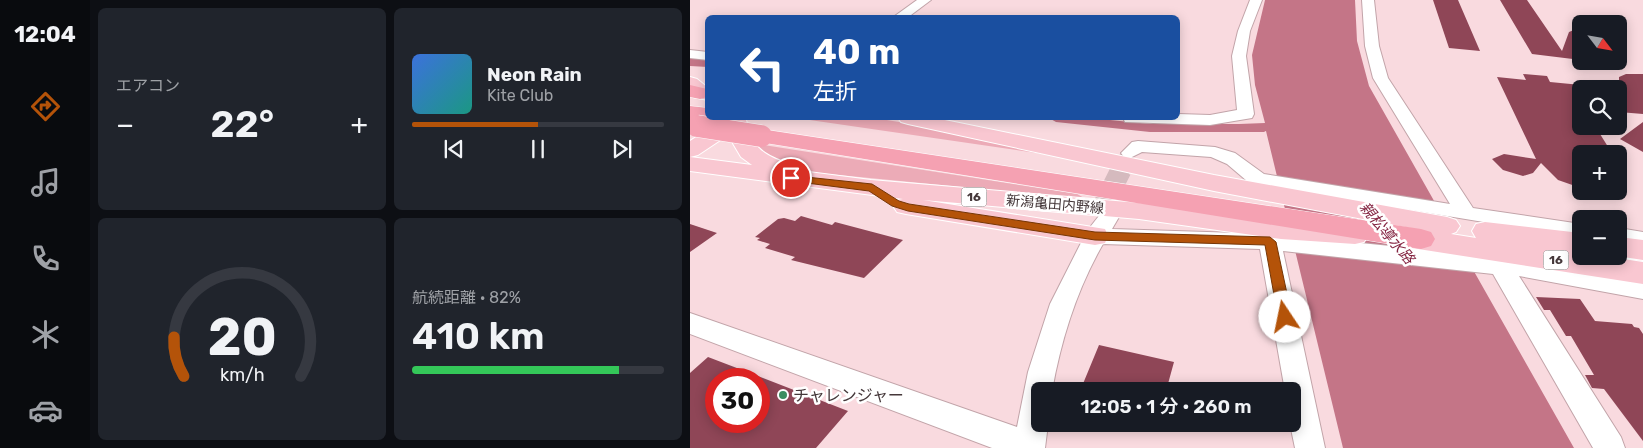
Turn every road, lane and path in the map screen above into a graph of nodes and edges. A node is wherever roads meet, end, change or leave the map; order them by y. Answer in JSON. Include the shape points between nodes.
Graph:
{"nodes":[{"id":1,"x":925,"y":0,"type":"edge"},
{"id":2,"x":1256,"y":0,"type":"edge"},
{"id":3,"x":1368,"y":0,"type":"edge"},
{"id":4,"x":902,"y":15,"type":"edge"},
{"id":5,"x":690,"y":54,"type":"edge"},
{"id":6,"x":705,"y":56,"type":"edge"},
{"id":7,"x":706,"y":120,"type":"edge"},
{"id":8,"x":733,"y":120,"type":"edge"},
{"id":9,"x":734,"y":120,"type":"edge"},
{"id":10,"x":738,"y":120,"type":"edge"},
{"id":11,"x":916,"y":120,"type":"edge"},
{"id":12,"x":765,"y":126,"type":"edge"},
{"id":13,"x":1137,"y":135,"type":"edge"},
{"id":14,"x":690,"y":150,"type":"edge"},
{"id":15,"x":690,"y":164,"type":"edge"},
{"id":16,"x":690,"y":176,"type":"edge"},
{"id":17,"x":862,"y":187,"type":"junction"},
{"id":18,"x":1376,"y":213,"type":"joint"},
{"id":19,"x":1277,"y":216,"type":"junction"},
{"id":20,"x":1101,"y":223,"type":"junction"},
{"id":21,"x":1572,"y":232,"type":"edge"},
{"id":22,"x":1627,"y":237,"type":"edge"},
{"id":23,"x":1421,"y":239,"type":"joint"},
{"id":24,"x":1471,"y":239,"type":"junction"},
{"id":25,"x":1643,"y":240,"type":"edge"},
{"id":26,"x":1572,"y":243,"type":"edge"},
{"id":27,"x":1627,"y":248,"type":"edge"},
{"id":28,"x":1643,"y":250,"type":"edge"},
{"id":29,"x":1641,"y":288,"type":"edge"},
{"id":30,"x":690,"y":323,"type":"edge"},
{"id":31,"x":1029,"y":448,"type":"edge"},
{"id":32,"x":1310,"y":448,"type":"edge"},
{"id":33,"x":1610,"y":448,"type":"edge"}],
"edges":[{"from":1,"to":4,"type":"street"},
{"from":2,"to":13,"type":"street","via":[[1239,56],[1246,114]]},
{"from":3,"to":24,"type":"street","via":[[1371,51],[1376,69]]},
{"from":5,"to":6,"type":"street"},
{"from":7,"to":12,"type":"highway","bridge":true},
{"from":8,"to":14,"type":"main road"},
{"from":9,"to":17,"type":"main road","via":[[742,143],[756,159],[783,169]]},
{"from":10,"to":12,"type":"highway"},
{"from":11,"to":19,"type":"main road"},
{"from":12,"to":19,"type":"highway"},
{"from":13,"to":19,"type":"street","via":[[1230,158],[1251,176]]},
{"from":15,"to":17,"type":"main road","name":"新潟亀田内野線","number":"16"},
{"from":16,"to":17,"type":"main road"},
{"from":17,"to":19,"type":"main road","name":"新潟亀田内野線","number":"16","via":[[1139,211]]},
{"from":17,"to":20,"type":"main road","via":[[908,207]]},
{"from":18,"to":19,"type":"highway"},
{"from":18,"to":24,"type":"main road","number":"16"},
{"from":19,"to":20,"type":"street"},
{"from":19,"to":23,"type":"highway"},
{"from":19,"to":24,"type":"street"},
{"from":19,"to":24,"type":"street"},
{"from":19,"to":32,"type":"street"},
{"from":20,"to":31,"type":"street","via":[[1059,311],[1044,362]]},
{"from":21,"to":24,"type":"street"},
{"from":22,"to":25,"type":"street"},
{"from":23,"to":24,"type":"main road","number":"16"},
{"from":24,"to":26,"type":"main road","number":"16"},
{"from":24,"to":29,"type":"main road","number":"16"},
{"from":24,"to":29,"type":"street"},
{"from":24,"to":33,"type":"street"},
{"from":27,"to":28,"type":"main road"},
{"from":30,"to":31,"type":"street"}]}
